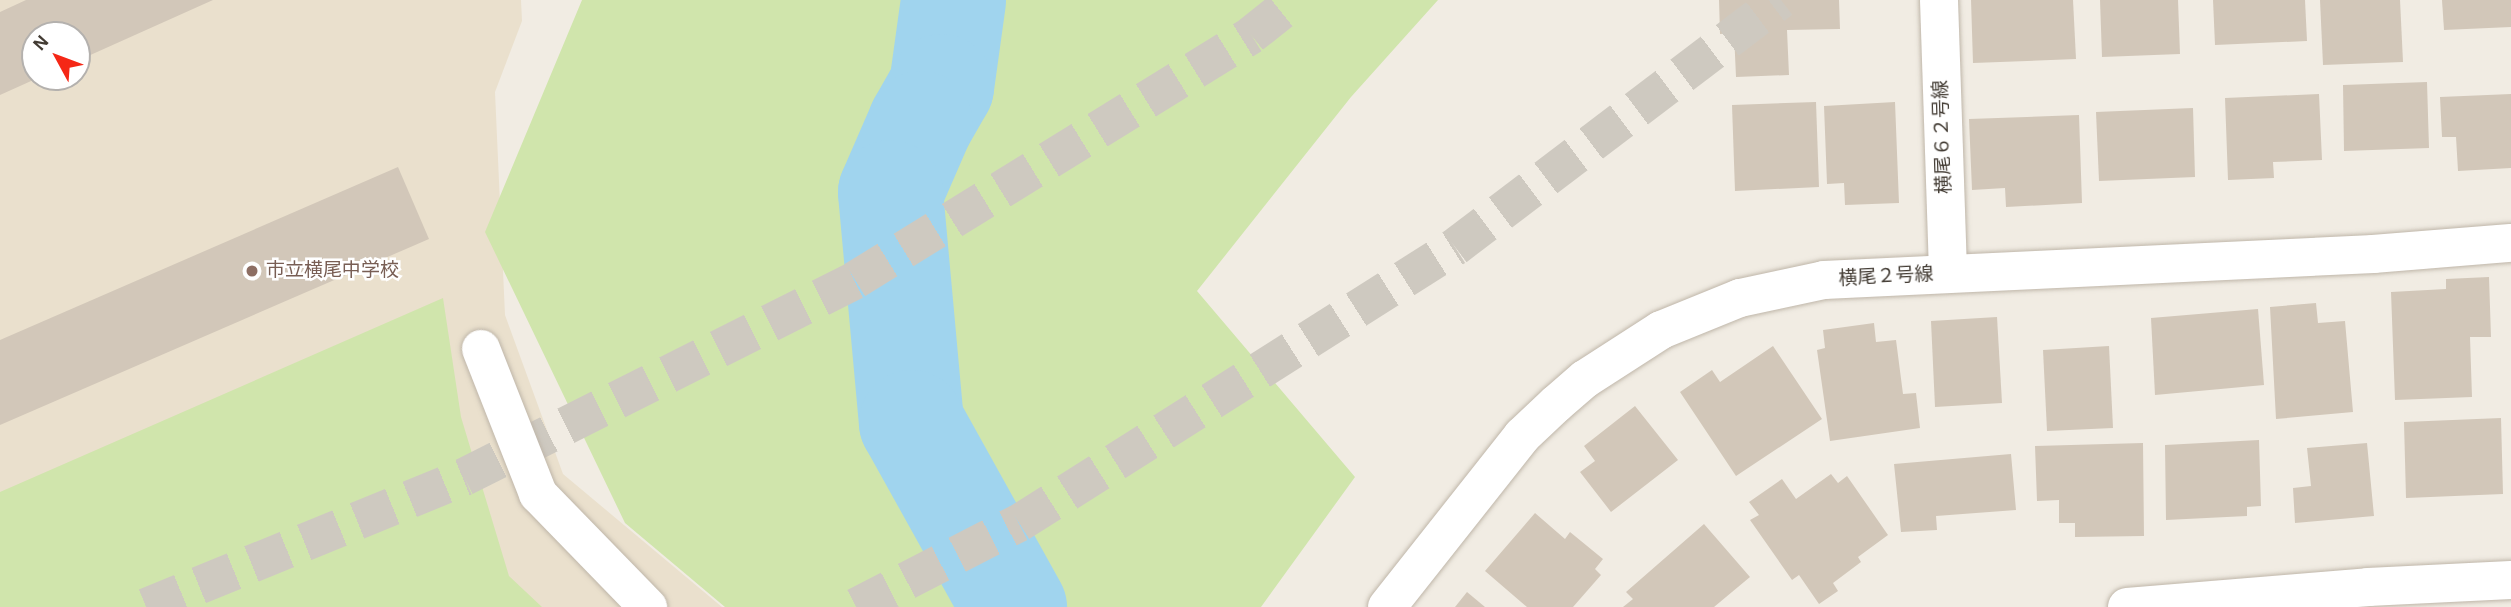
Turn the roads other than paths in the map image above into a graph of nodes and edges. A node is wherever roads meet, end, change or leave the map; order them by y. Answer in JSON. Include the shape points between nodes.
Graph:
{"nodes":[{"id":1,"x":1939,"y":0,"type":"edge"},
{"id":2,"x":2511,"y":243,"type":"edge"},
{"id":3,"x":1948,"y":274,"type":"junction"},
{"id":4,"x":481,"y":349,"type":"dead end"},
{"id":5,"x":2511,"y":580,"type":"edge"},
{"id":6,"x":2369,"y":597,"type":"edge"},
{"id":7,"x":648,"y":607,"type":"edge"},
{"id":8,"x":1387,"y":607,"type":"edge"},
{"id":9,"x":2127,"y":607,"type":"edge"}],
"edges":[{"from":1,"to":3,"type":"street","name":"横尾６２号線"},
{"from":2,"to":3,"type":"street","name":"横尾２号線"},
{"from":3,"to":8,"type":"street","name":"横尾２号線","via":[[1788,286],[1710,309],[1638,344],[1585,379],[1522,436]]},
{"from":4,"to":7,"type":"street","via":[[538,495]]},
{"from":5,"to":6,"type":"street"},
{"from":6,"to":9,"type":"street"}]}
